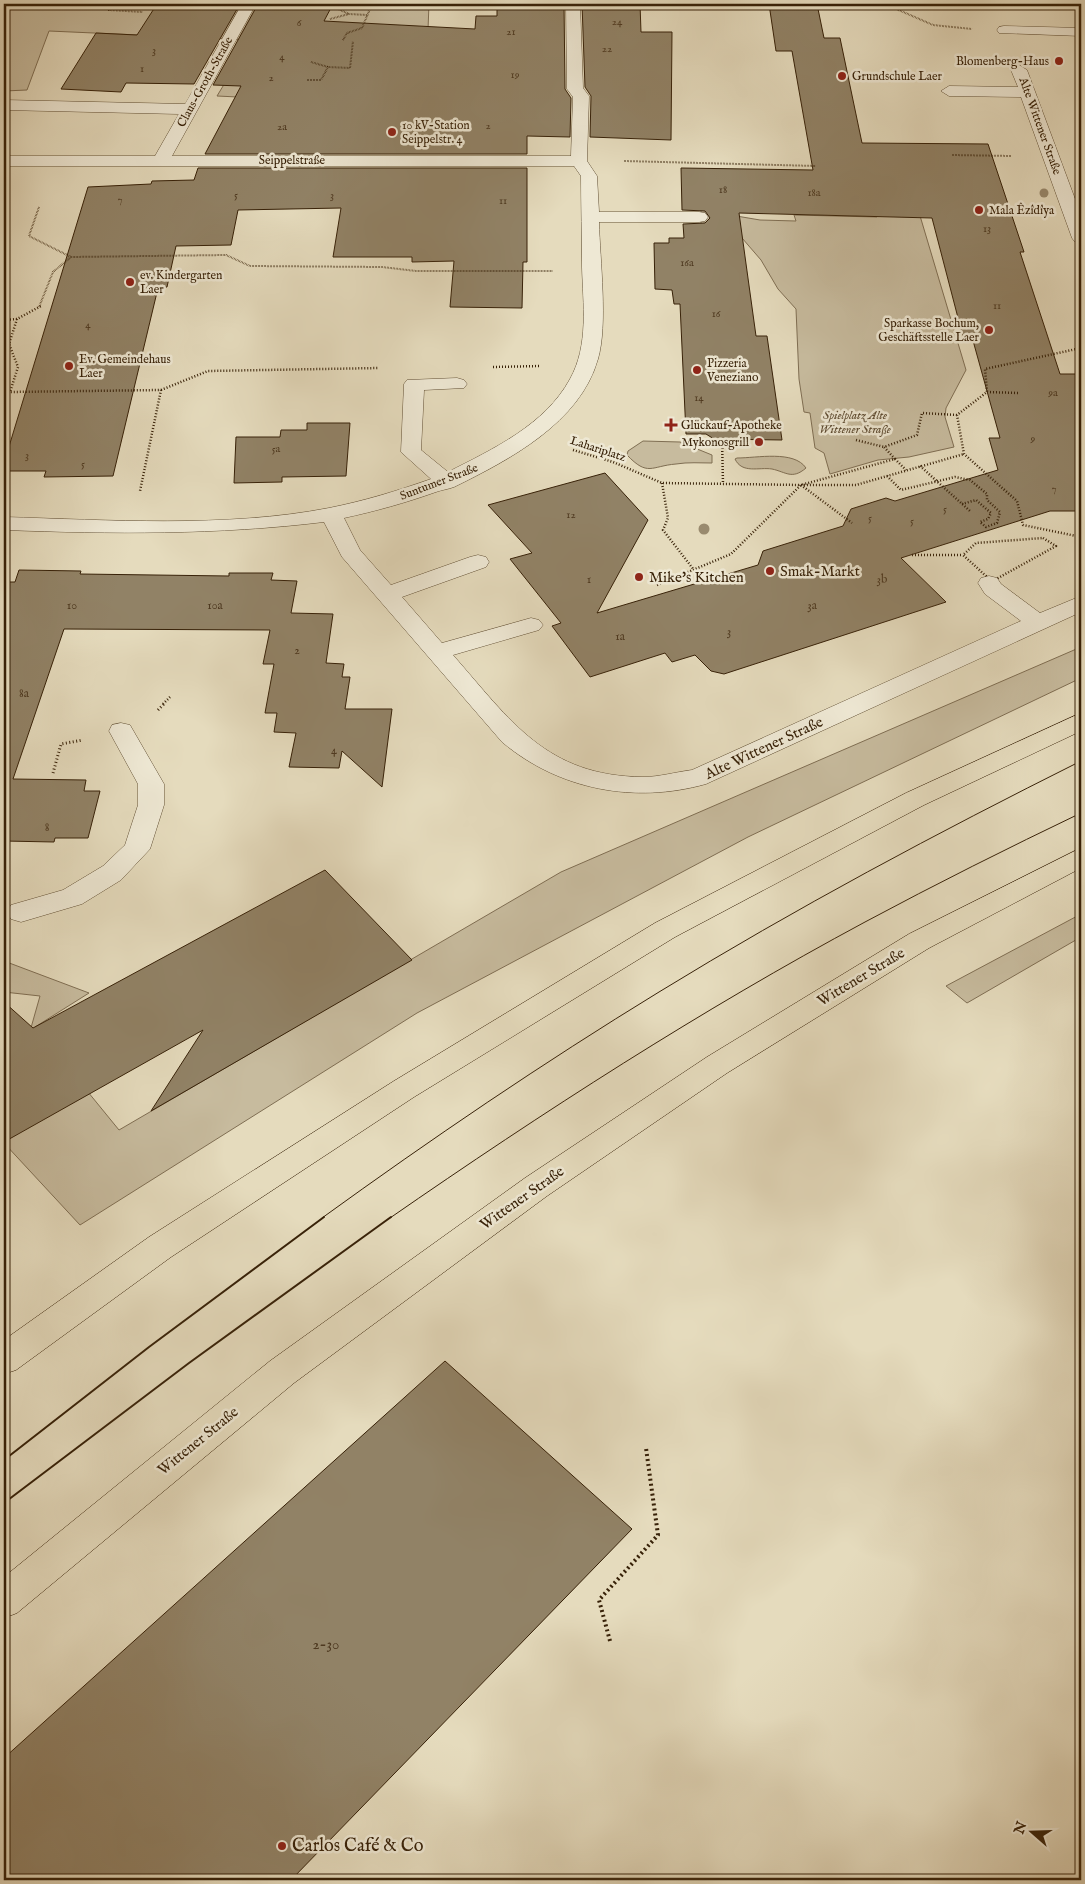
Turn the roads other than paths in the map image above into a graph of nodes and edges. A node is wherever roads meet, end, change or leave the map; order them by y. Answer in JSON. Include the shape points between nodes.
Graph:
{"nodes":[{"id":1,"x":249,"y":4,"type":"edge"},
{"id":2,"x":573,"y":4,"type":"edge"},
{"id":3,"x":1004,"y":30,"type":"road end"},
{"id":4,"x":1081,"y":32,"type":"edge"},
{"id":5,"x":1019,"y":70,"type":"dead end"},
{"id":6,"x":949,"y":91,"type":"dead end"},
{"id":7,"x":1027,"y":92,"type":"junction"},
{"id":8,"x":4,"y":105,"type":"edge"},
{"id":9,"x":190,"y":109,"type":"junction"},
{"id":10,"x":161,"y":160,"type":"junction"},
{"id":11,"x":4,"y":161,"type":"edge"},
{"id":12,"x":579,"y":161,"type":"junction"},
{"id":13,"x":699,"y":217,"type":"dead end"},
{"id":14,"x":590,"y":218,"type":"junction"},
{"id":15,"x":1076,"y":241,"type":"edge"},
{"id":16,"x":457,"y":384,"type":"dead end"},
{"id":17,"x":447,"y":482,"type":"junction"},
{"id":18,"x":332,"y":515,"type":"junction"},
{"id":19,"x":4,"y":524,"type":"edge"},
{"id":20,"x":478,"y":562,"type":"dead end"},
{"id":21,"x":989,"y":582,"type":"road end"},
{"id":22,"x":388,"y":594,"type":"junction"},
{"id":23,"x":1081,"y":603,"type":"edge"},
{"id":24,"x":1038,"y":623,"type":"junction"},
{"id":25,"x":531,"y":624,"type":"dead end"},
{"id":26,"x":437,"y":652,"type":"junction"},
{"id":27,"x":1081,"y":721,"type":"edge"},
{"id":28,"x":121,"y":731,"type":"dead end"},
{"id":29,"x":1081,"y":857,"type":"edge"},
{"id":30,"x":22,"y":912,"type":"dead end"},
{"id":31,"x":4,"y":1359,"type":"edge"},
{"id":32,"x":4,"y":1600,"type":"edge"}],
"edges":[{"from":1,"to":9,"type":"street","name":"Claus-Groth-Straße"},
{"from":2,"to":12,"type":"street","name":"Suntumer Straße","via":[[575,89],[581,96]]},
{"from":3,"to":4,"type":"street"},
{"from":5,"to":7,"type":"street","name":"Alte Wittener Straße"},
{"from":6,"to":7,"type":"street"},
{"from":7,"to":15,"type":"street","name":"Alte Wittener Straße","via":[[1051,157],[1050,175]]},
{"from":8,"to":9,"type":"street"},
{"from":9,"to":10,"type":"street","name":"Claus-Groth-Straße"},
{"from":10,"to":11,"type":"street","name":"Seippelstraße"},
{"from":10,"to":12,"type":"street","name":"Seippelstraße"},
{"from":12,"to":14,"type":"street","name":"Suntumer Straße","via":[[589,176]]},
{"from":13,"to":14,"type":"street"},
{"from":14,"to":17,"type":"street","name":"Suntumer Straße","via":[[592,328],[586,365],[571,393],[527,437]]},
{"from":16,"to":17,"type":"street","via":[[414,376],[411,452]]},
{"from":17,"to":18,"type":"street","name":"Suntumer Straße","via":[[384,503]]},
{"from":18,"to":19,"type":"street","name":"Suntumer Straße","via":[[272,524],[224,526]]},
{"from":18,"to":22,"type":"street","name":"Alte Wittener Straße","via":[[350,552]]},
{"from":20,"to":22,"type":"street"},
{"from":21,"to":24,"type":"street","via":[[993,589]]},
{"from":22,"to":26,"type":"street","name":"Alte Wittener Straße"},
{"from":23,"to":24,"type":"street","name":"Alte Wittener Straße"},
{"from":24,"to":26,"type":"street","name":"Alte Wittener Straße","via":[[697,778],[644,786],[593,780],[530,753]]},
{"from":25,"to":26,"type":"street"},
{"from":27,"to":31,"type":"main road","via":[[915,799],[665,930],[387,1099],[160,1247]]},
{"from":28,"to":30,"type":"street","via":[[151,784],[151,805],[138,849],[112,873],[72,897]]},
{"from":29,"to":32,"type":"main road","name":"Wittener Straße","via":[[919,941],[717,1065],[544,1181],[282,1372]]}]}
